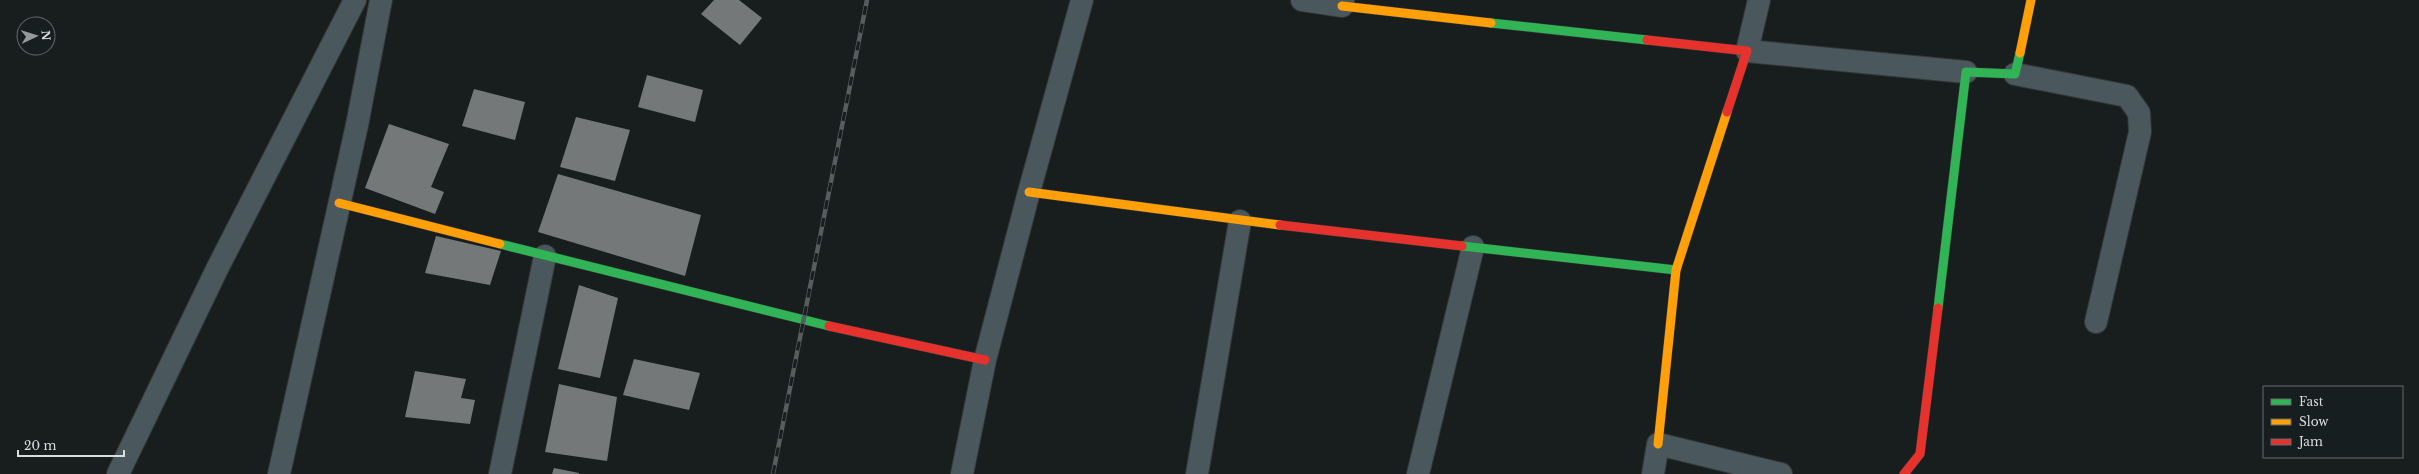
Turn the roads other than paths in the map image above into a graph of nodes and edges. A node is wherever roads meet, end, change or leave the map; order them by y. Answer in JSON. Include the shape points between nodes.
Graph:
{"nodes":[{"id":1,"x":355,"y":0,"type":"edge"},
{"id":2,"x":381,"y":0,"type":"edge"},
{"id":3,"x":1082,"y":0,"type":"edge"},
{"id":4,"x":1302,"y":0,"type":"edge"},
{"id":5,"x":1760,"y":0,"type":"edge"},
{"id":6,"x":2031,"y":0,"type":"edge"},
{"id":7,"x":1343,"y":3,"type":"edge"},
{"id":8,"x":1747,"y":51,"type":"junction"},
{"id":9,"x":1966,"y":72,"type":"junction"},
{"id":10,"x":2015,"y":74,"type":"junction"},
{"id":11,"x":1028,"y":192,"type":"junction"},
{"id":12,"x":340,"y":203,"type":"junction"},
{"id":13,"x":1240,"y":221,"type":"junction"},
{"id":14,"x":1473,"y":247,"type":"junction"},
{"id":15,"x":545,"y":256,"type":"junction"},
{"id":16,"x":1676,"y":270,"type":"junction"},
{"id":17,"x":2096,"y":322,"type":"dead end"},
{"id":18,"x":985,"y":360,"type":"junction"},
{"id":19,"x":1658,"y":444,"type":"junction"},
{"id":20,"x":118,"y":474,"type":"edge"},
{"id":21,"x":279,"y":474,"type":"edge"},
{"id":22,"x":500,"y":474,"type":"edge"},
{"id":23,"x":962,"y":474,"type":"edge"},
{"id":24,"x":1197,"y":474,"type":"edge"},
{"id":25,"x":1418,"y":474,"type":"edge"},
{"id":26,"x":1653,"y":474,"type":"edge"},
{"id":27,"x":1781,"y":474,"type":"edge"},
{"id":28,"x":1904,"y":474,"type":"edge"}],
"edges":[{"from":1,"to":20,"type":"street","via":[[218,267]]},
{"from":2,"to":12,"type":"street","via":[[358,125]]},
{"from":3,"to":11,"type":"street"},
{"from":4,"to":7,"type":"street"},
{"from":5,"to":8,"type":"street"},
{"from":6,"to":10,"type":"street"},
{"from":7,"to":8,"type":"street"},
{"from":8,"to":9,"type":"street"},
{"from":8,"to":16,"type":"street"},
{"from":9,"to":10,"type":"street"},
{"from":9,"to":28,"type":"street","via":[[1920,454]]},
{"from":10,"to":17,"type":"street","via":[[2127,96],[2139,113],[2140,132]]},
{"from":11,"to":13,"type":"street"},
{"from":11,"to":18,"type":"street"},
{"from":12,"to":15,"type":"street"},
{"from":12,"to":21,"type":"street"},
{"from":13,"to":14,"type":"street"},
{"from":13,"to":24,"type":"street"},
{"from":14,"to":16,"type":"street"},
{"from":14,"to":25,"type":"street"},
{"from":15,"to":18,"type":"street","via":[[804,320]]},
{"from":15,"to":22,"type":"street"},
{"from":16,"to":19,"type":"street"},
{"from":18,"to":23,"type":"street"},
{"from":19,"to":26,"type":"street"},
{"from":19,"to":27,"type":"street"}]}
